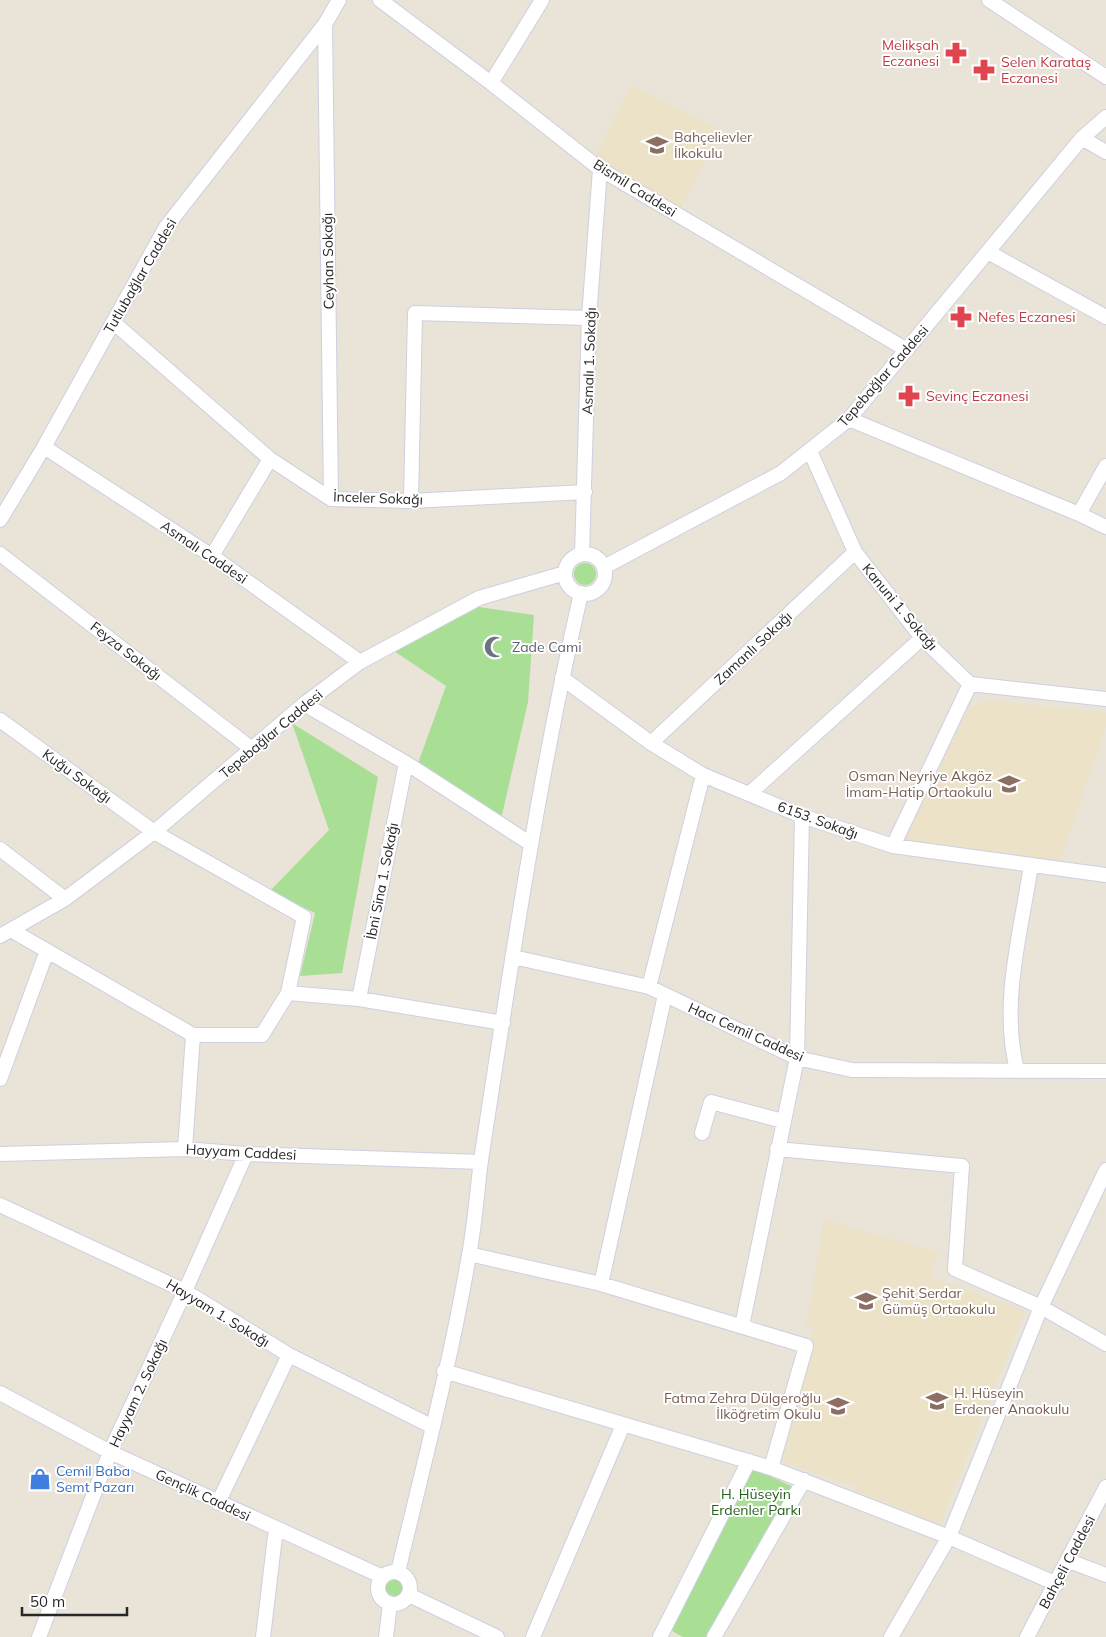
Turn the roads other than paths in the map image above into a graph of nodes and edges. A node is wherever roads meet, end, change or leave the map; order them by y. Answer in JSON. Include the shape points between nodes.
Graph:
{"nodes":[{"id":1,"x":339,"y":0,"type":"edge"},
{"id":2,"x":380,"y":0,"type":"edge"},
{"id":3,"x":542,"y":0,"type":"edge"},
{"id":4,"x":989,"y":0,"type":"edge"},
{"id":5,"x":325,"y":24,"type":"junction"},
{"id":6,"x":1106,"y":76,"type":"edge"},
{"id":7,"x":491,"y":83,"type":"junction"},
{"id":8,"x":1106,"y":117,"type":"edge"},
{"id":9,"x":1082,"y":138,"type":"junction"},
{"id":10,"x":1106,"y":152,"type":"edge"},
{"id":11,"x":600,"y":169,"type":"junction"},
{"id":12,"x":988,"y":252,"type":"junction"},
{"id":13,"x":1106,"y":317,"type":"edge"},
{"id":14,"x":590,"y":318,"type":"junction"},
{"id":15,"x":113,"y":322,"type":"junction"},
{"id":16,"x":907,"y":350,"type":"junction"},
{"id":17,"x":849,"y":419,"type":"junction"},
{"id":18,"x":44,"y":447,"type":"junction"},
{"id":19,"x":810,"y":451,"type":"junction"},
{"id":20,"x":270,"y":459,"type":"junction"},
{"id":21,"x":1106,"y":466,"type":"edge"},
{"id":22,"x":585,"y":492,"type":"junction"},
{"id":23,"x":331,"y":499,"type":"junction"},
{"id":24,"x":411,"y":501,"type":"junction"},
{"id":25,"x":1079,"y":514,"type":"junction"},
{"id":26,"x":0,"y":520,"type":"edge"},
{"id":27,"x":1106,"y":527,"type":"edge"},
{"id":28,"x":855,"y":552,"type":"junction"},
{"id":29,"x":0,"y":554,"type":"edge"},
{"id":30,"x":582,"y":554,"type":"junction"},
{"id":31,"x":212,"y":556,"type":"junction"},
{"id":32,"x":604,"y":567,"type":"junction"},
{"id":33,"x":565,"y":573,"type":"junction"},
{"id":34,"x":581,"y":594,"type":"junction"},
{"id":35,"x":922,"y":638,"type":"junction"},
{"id":36,"x":360,"y":662,"type":"junction"},
{"id":37,"x":562,"y":678,"type":"junction"},
{"id":38,"x":970,"y":684,"type":"junction"},
{"id":39,"x":1106,"y":698,"type":"edge"},
{"id":40,"x":304,"y":704,"type":"junction"},
{"id":41,"x":0,"y":720,"type":"edge"},
{"id":42,"x":651,"y":743,"type":"junction"},
{"id":43,"x":252,"y":749,"type":"junction"},
{"id":44,"x":406,"y":763,"type":"junction"},
{"id":45,"x":703,"y":775,"type":"junction"},
{"id":46,"x":749,"y":794,"type":"junction"},
{"id":47,"x":802,"y":816,"type":"junction"},
{"id":48,"x":154,"y":832,"type":"junction"},
{"id":49,"x":531,"y":844,"type":"junction"},
{"id":50,"x":893,"y":846,"type":"junction"},
{"id":51,"x":0,"y":849,"type":"edge"},
{"id":52,"x":1031,"y":865,"type":"junction"},
{"id":53,"x":1106,"y":875,"type":"edge"},
{"id":54,"x":65,"y":899,"type":"junction"},
{"id":55,"x":5,"y":933,"type":"edge"},
{"id":56,"x":47,"y":951,"type":"junction"},
{"id":57,"x":513,"y":957,"type":"junction"},
{"id":58,"x":649,"y":987,"type":"junction"},
{"id":59,"x":288,"y":993,"type":"junction"},
{"id":60,"x":665,"y":995,"type":"junction"},
{"id":61,"x":359,"y":999,"type":"junction"},
{"id":62,"x":503,"y":1023,"type":"junction"},
{"id":63,"x":193,"y":1034,"type":"junction"},
{"id":64,"x":797,"y":1058,"type":"junction"},
{"id":65,"x":1017,"y":1070,"type":"junction"},
{"id":66,"x":1106,"y":1071,"type":"edge"},
{"id":67,"x":0,"y":1079,"type":"edge"},
{"id":68,"x":783,"y":1121,"type":"junction"},
{"id":69,"x":702,"y":1133,"type":"dead end"},
{"id":70,"x":185,"y":1149,"type":"junction"},
{"id":71,"x":778,"y":1149,"type":"junction"},
{"id":72,"x":0,"y":1154,"type":"edge"},
{"id":73,"x":246,"y":1154,"type":"junction"},
{"id":74,"x":481,"y":1162,"type":"junction"},
{"id":75,"x":1106,"y":1170,"type":"edge"},
{"id":76,"x":0,"y":1205,"type":"edge"},
{"id":77,"x":469,"y":1254,"type":"junction"},
{"id":78,"x":601,"y":1284,"type":"junction"},
{"id":79,"x":186,"y":1291,"type":"junction"},
{"id":80,"x":1041,"y":1307,"type":"junction"},
{"id":81,"x":742,"y":1326,"type":"junction"},
{"id":82,"x":1106,"y":1344,"type":"edge"},
{"id":83,"x":289,"y":1355,"type":"junction"},
{"id":84,"x":444,"y":1371,"type":"junction"},
{"id":85,"x":0,"y":1393,"type":"edge"},
{"id":86,"x":623,"y":1425,"type":"junction"},
{"id":87,"x":433,"y":1426,"type":"junction"},
{"id":88,"x":110,"y":1452,"type":"junction"},
{"id":89,"x":749,"y":1461,"type":"junction"},
{"id":90,"x":771,"y":1468,"type":"junction"},
{"id":91,"x":804,"y":1480,"type":"junction"},
{"id":92,"x":1106,"y":1487,"type":"edge"},
{"id":93,"x":218,"y":1503,"type":"junction"},
{"id":94,"x":276,"y":1528,"type":"junction"},
{"id":95,"x":949,"y":1537,"type":"junction"},
{"id":96,"x":1069,"y":1561,"type":"junction"},
{"id":97,"x":398,"y":1572,"type":"junction"},
{"id":98,"x":1106,"y":1575,"type":"edge"},
{"id":99,"x":383,"y":1577,"type":"junction"},
{"id":100,"x":1057,"y":1584,"type":"junction"},
{"id":101,"x":409,"y":1595,"type":"junction"},
{"id":102,"x":390,"y":1604,"type":"junction"},
{"id":103,"x":39,"y":1637,"type":"edge"},
{"id":104,"x":263,"y":1637,"type":"edge"},
{"id":105,"x":386,"y":1637,"type":"edge"},
{"id":106,"x":496,"y":1637,"type":"edge"},
{"id":107,"x":533,"y":1637,"type":"edge"},
{"id":108,"x":660,"y":1637,"type":"edge"},
{"id":109,"x":714,"y":1637,"type":"edge"},
{"id":110,"x":891,"y":1637,"type":"edge"},
{"id":111,"x":1028,"y":1637,"type":"edge"}],
"edges":[{"from":1,"to":5,"type":"street","name":"Tutlubağlar Caddesi"},
{"from":2,"to":7,"type":"street","name":"Bismil Caddesi"},
{"from":3,"to":7,"type":"street"},
{"from":4,"to":6,"type":"street"},
{"from":5,"to":15,"type":"street","name":"Tutlubağlar Caddesi","via":[[166,227]]},
{"from":5,"to":23,"type":"street","name":"Ceyhan Sokağı"},
{"from":7,"to":11,"type":"street","name":"Bismil Caddesi"},
{"from":8,"to":9,"type":"street","name":"Tepebağlar Caddesi"},
{"from":9,"to":10,"type":"street"},
{"from":9,"to":12,"type":"street","name":"Tepebağlar Caddesi"},
{"from":11,"to":14,"type":"street","name":"Asmalı 1. Sokağı"},
{"from":11,"to":16,"type":"street","name":"Bismil Caddesi"},
{"from":12,"to":13,"type":"street"},
{"from":12,"to":16,"type":"street","name":"Tepebağlar Caddesi"},
{"from":14,"to":22,"type":"street","name":"Asmalı 1. Sokağı"},
{"from":14,"to":24,"type":"street","via":[[415,313]]},
{"from":15,"to":18,"type":"street","name":"Tutlubağlar Caddesi"},
{"from":15,"to":20,"type":"street","name":"İnceler Sokağı"},
{"from":16,"to":17,"type":"street","name":"Tepebağlar Caddesi"},
{"from":17,"to":19,"type":"street","name":"Tepebağlar Caddesi"},
{"from":17,"to":25,"type":"street"},
{"from":18,"to":26,"type":"street","name":"Tutlubağlar Caddesi"},
{"from":18,"to":31,"type":"street","name":"Asmalı Caddesi"},
{"from":19,"to":28,"type":"street","name":"Kanuni 1. Sokağı"},
{"from":19,"to":32,"type":"street","name":"Tepebağlar Caddesi","via":[[781,473]]},
{"from":20,"to":23,"type":"street","name":"İnceler Sokağı"},
{"from":20,"to":31,"type":"street"},
{"from":21,"to":25,"type":"street"},
{"from":22,"to":24,"type":"street","name":"İnceler Sokağı"},
{"from":22,"to":30,"type":"street","name":"Asmalı 1. Sokağı"},
{"from":23,"to":24,"type":"street","name":"İnceler Sokağı"},
{"from":25,"to":27,"type":"street"},
{"from":28,"to":35,"type":"street","name":"Kanuni 1. Sokağı"},
{"from":28,"to":42,"type":"street","name":"Zamanlı Sokağı"},
{"from":29,"to":43,"type":"street","name":"Feyza Sokağı"},
{"from":30,"to":32,"type":"street","via":[[596,556]]},
{"from":30,"to":33,"type":"street","via":[[570,560]]},
{"from":31,"to":36,"type":"street","name":"Asmalı Caddesi"},
{"from":32,"to":34,"type":"street","via":[[604,581],[600,587]]},
{"from":33,"to":34,"type":"street","via":[[569,586]]},
{"from":33,"to":36,"type":"street","name":"Tepebağlar Caddesi","via":[[479,598]]},
{"from":34,"to":37,"type":"street"},
{"from":35,"to":38,"type":"street","name":"Kanuni 1. Sokağı"},
{"from":35,"to":46,"type":"street"},
{"from":36,"to":40,"type":"street","name":"Tepebağlar Caddesi"},
{"from":37,"to":42,"type":"street","name":"6153. Sokağı"},
{"from":37,"to":49,"type":"street"},
{"from":38,"to":39,"type":"street"},
{"from":38,"to":50,"type":"street"},
{"from":40,"to":43,"type":"street","name":"Tepebağlar Caddesi"},
{"from":40,"to":44,"type":"street"},
{"from":41,"to":48,"type":"street","name":"Kuğu Sokağı"},
{"from":42,"to":45,"type":"street","name":"6153. Sokağı"},
{"from":43,"to":48,"type":"street","name":"Tepebağlar Caddesi"},
{"from":44,"to":49,"type":"street"},
{"from":44,"to":61,"type":"street","name":"İbni Sina 1. Sokağı"},
{"from":45,"to":46,"type":"street","name":"6153. Sokağı"},
{"from":45,"to":58,"type":"street"},
{"from":46,"to":47,"type":"street","name":"6153. Sokağı"},
{"from":47,"to":50,"type":"street","name":"6153. Sokağı"},
{"from":47,"to":64,"type":"street"},
{"from":48,"to":54,"type":"street","name":"Tepebağlar Caddesi"},
{"from":48,"to":59,"type":"street","name":"Kuğu Sokağı","via":[[304,917]]},
{"from":49,"to":57,"type":"street"},
{"from":50,"to":52,"type":"street","name":"6153. Sokağı"},
{"from":51,"to":54,"type":"street"},
{"from":52,"to":53,"type":"street","name":"6153. Sokağı"},
{"from":52,"to":65,"type":"street","via":[[1011,997],[1010,1036]]},
{"from":54,"to":55,"type":"street","name":"Tepebağlar Caddesi"},
{"from":55,"to":56,"type":"street"},
{"from":56,"to":63,"type":"street"},
{"from":56,"to":67,"type":"street"},
{"from":57,"to":58,"type":"street","name":"Hacı Cemil Caddesi"},
{"from":57,"to":62,"type":"street"},
{"from":58,"to":60,"type":"street","name":"Hacı Cemil Caddesi"},
{"from":59,"to":61,"type":"street"},
{"from":59,"to":63,"type":"street","via":[[262,1035]]},
{"from":60,"to":64,"type":"street","name":"Hacı Cemil Caddesi"},
{"from":60,"to":78,"type":"street"},
{"from":61,"to":62,"type":"street"},
{"from":62,"to":74,"type":"street"},
{"from":63,"to":70,"type":"street"},
{"from":64,"to":65,"type":"street","name":"Hacı Cemil Caddesi","via":[[852,1070]]},
{"from":64,"to":68,"type":"street"},
{"from":65,"to":66,"type":"street","name":"Hacı Cemil Caddesi"},
{"from":68,"to":69,"type":"street","via":[[711,1102]]},
{"from":68,"to":71,"type":"street"},
{"from":70,"to":72,"type":"street","name":"Hayyam Caddesi"},
{"from":70,"to":73,"type":"street","name":"Hayyam Caddesi"},
{"from":71,"to":80,"type":"street","via":[[962,1166],[955,1269]]},
{"from":71,"to":81,"type":"street"},
{"from":73,"to":74,"type":"street","name":"Hayyam Caddesi"},
{"from":73,"to":79,"type":"street","name":"Hayyam 2. Sokağı"},
{"from":74,"to":77,"type":"street"},
{"from":75,"to":80,"type":"street"},
{"from":76,"to":79,"type":"street","name":"Hayyam 1. Sokağı"},
{"from":77,"to":78,"type":"street"},
{"from":77,"to":84,"type":"street"},
{"from":78,"to":81,"type":"street"},
{"from":79,"to":83,"type":"street","name":"Hayyam 1. Sokağı"},
{"from":79,"to":88,"type":"street","name":"Hayyam 2. Sokağı"},
{"from":80,"to":82,"type":"street"},
{"from":80,"to":95,"type":"street"},
{"from":81,"to":90,"type":"street","via":[[806,1346]]},
{"from":83,"to":87,"type":"street","name":"Hayyam 1. Sokağı"},
{"from":83,"to":93,"type":"street"},
{"from":84,"to":86,"type":"street"},
{"from":84,"to":87,"type":"street"},
{"from":85,"to":88,"type":"street","name":"Gençlik Caddesi"},
{"from":86,"to":89,"type":"street"},
{"from":86,"to":107,"type":"street"},
{"from":87,"to":97,"type":"street"},
{"from":88,"to":93,"type":"street","name":"Gençlik Caddesi"},
{"from":88,"to":103,"type":"street","name":"Hayyam 2. Sokağı"},
{"from":89,"to":90,"type":"street"},
{"from":89,"to":108,"type":"street"},
{"from":90,"to":91,"type":"street"},
{"from":91,"to":95,"type":"street"},
{"from":91,"to":109,"type":"street"},
{"from":92,"to":96,"type":"street","name":"Bahçeli Caddesi"},
{"from":93,"to":94,"type":"street","name":"Gençlik Caddesi"},
{"from":94,"to":99,"type":"street","name":"Gençlik Caddesi"},
{"from":94,"to":104,"type":"street"},
{"from":95,"to":100,"type":"street"},
{"from":95,"to":110,"type":"street"},
{"from":96,"to":98,"type":"street"},
{"from":96,"to":100,"type":"street","name":"Bahçeli Caddesi"},
{"from":97,"to":99,"type":"street"},
{"from":97,"to":101,"type":"street","via":[[404,1574],[410,1584]]},
{"from":99,"to":102,"type":"street","via":[[379,1593]]},
{"from":100,"to":111,"type":"street","name":"Bahçeli Caddesi"},
{"from":101,"to":102,"type":"street","via":[[402,1603]]},
{"from":101,"to":106,"type":"street"},
{"from":102,"to":105,"type":"street"}]}
